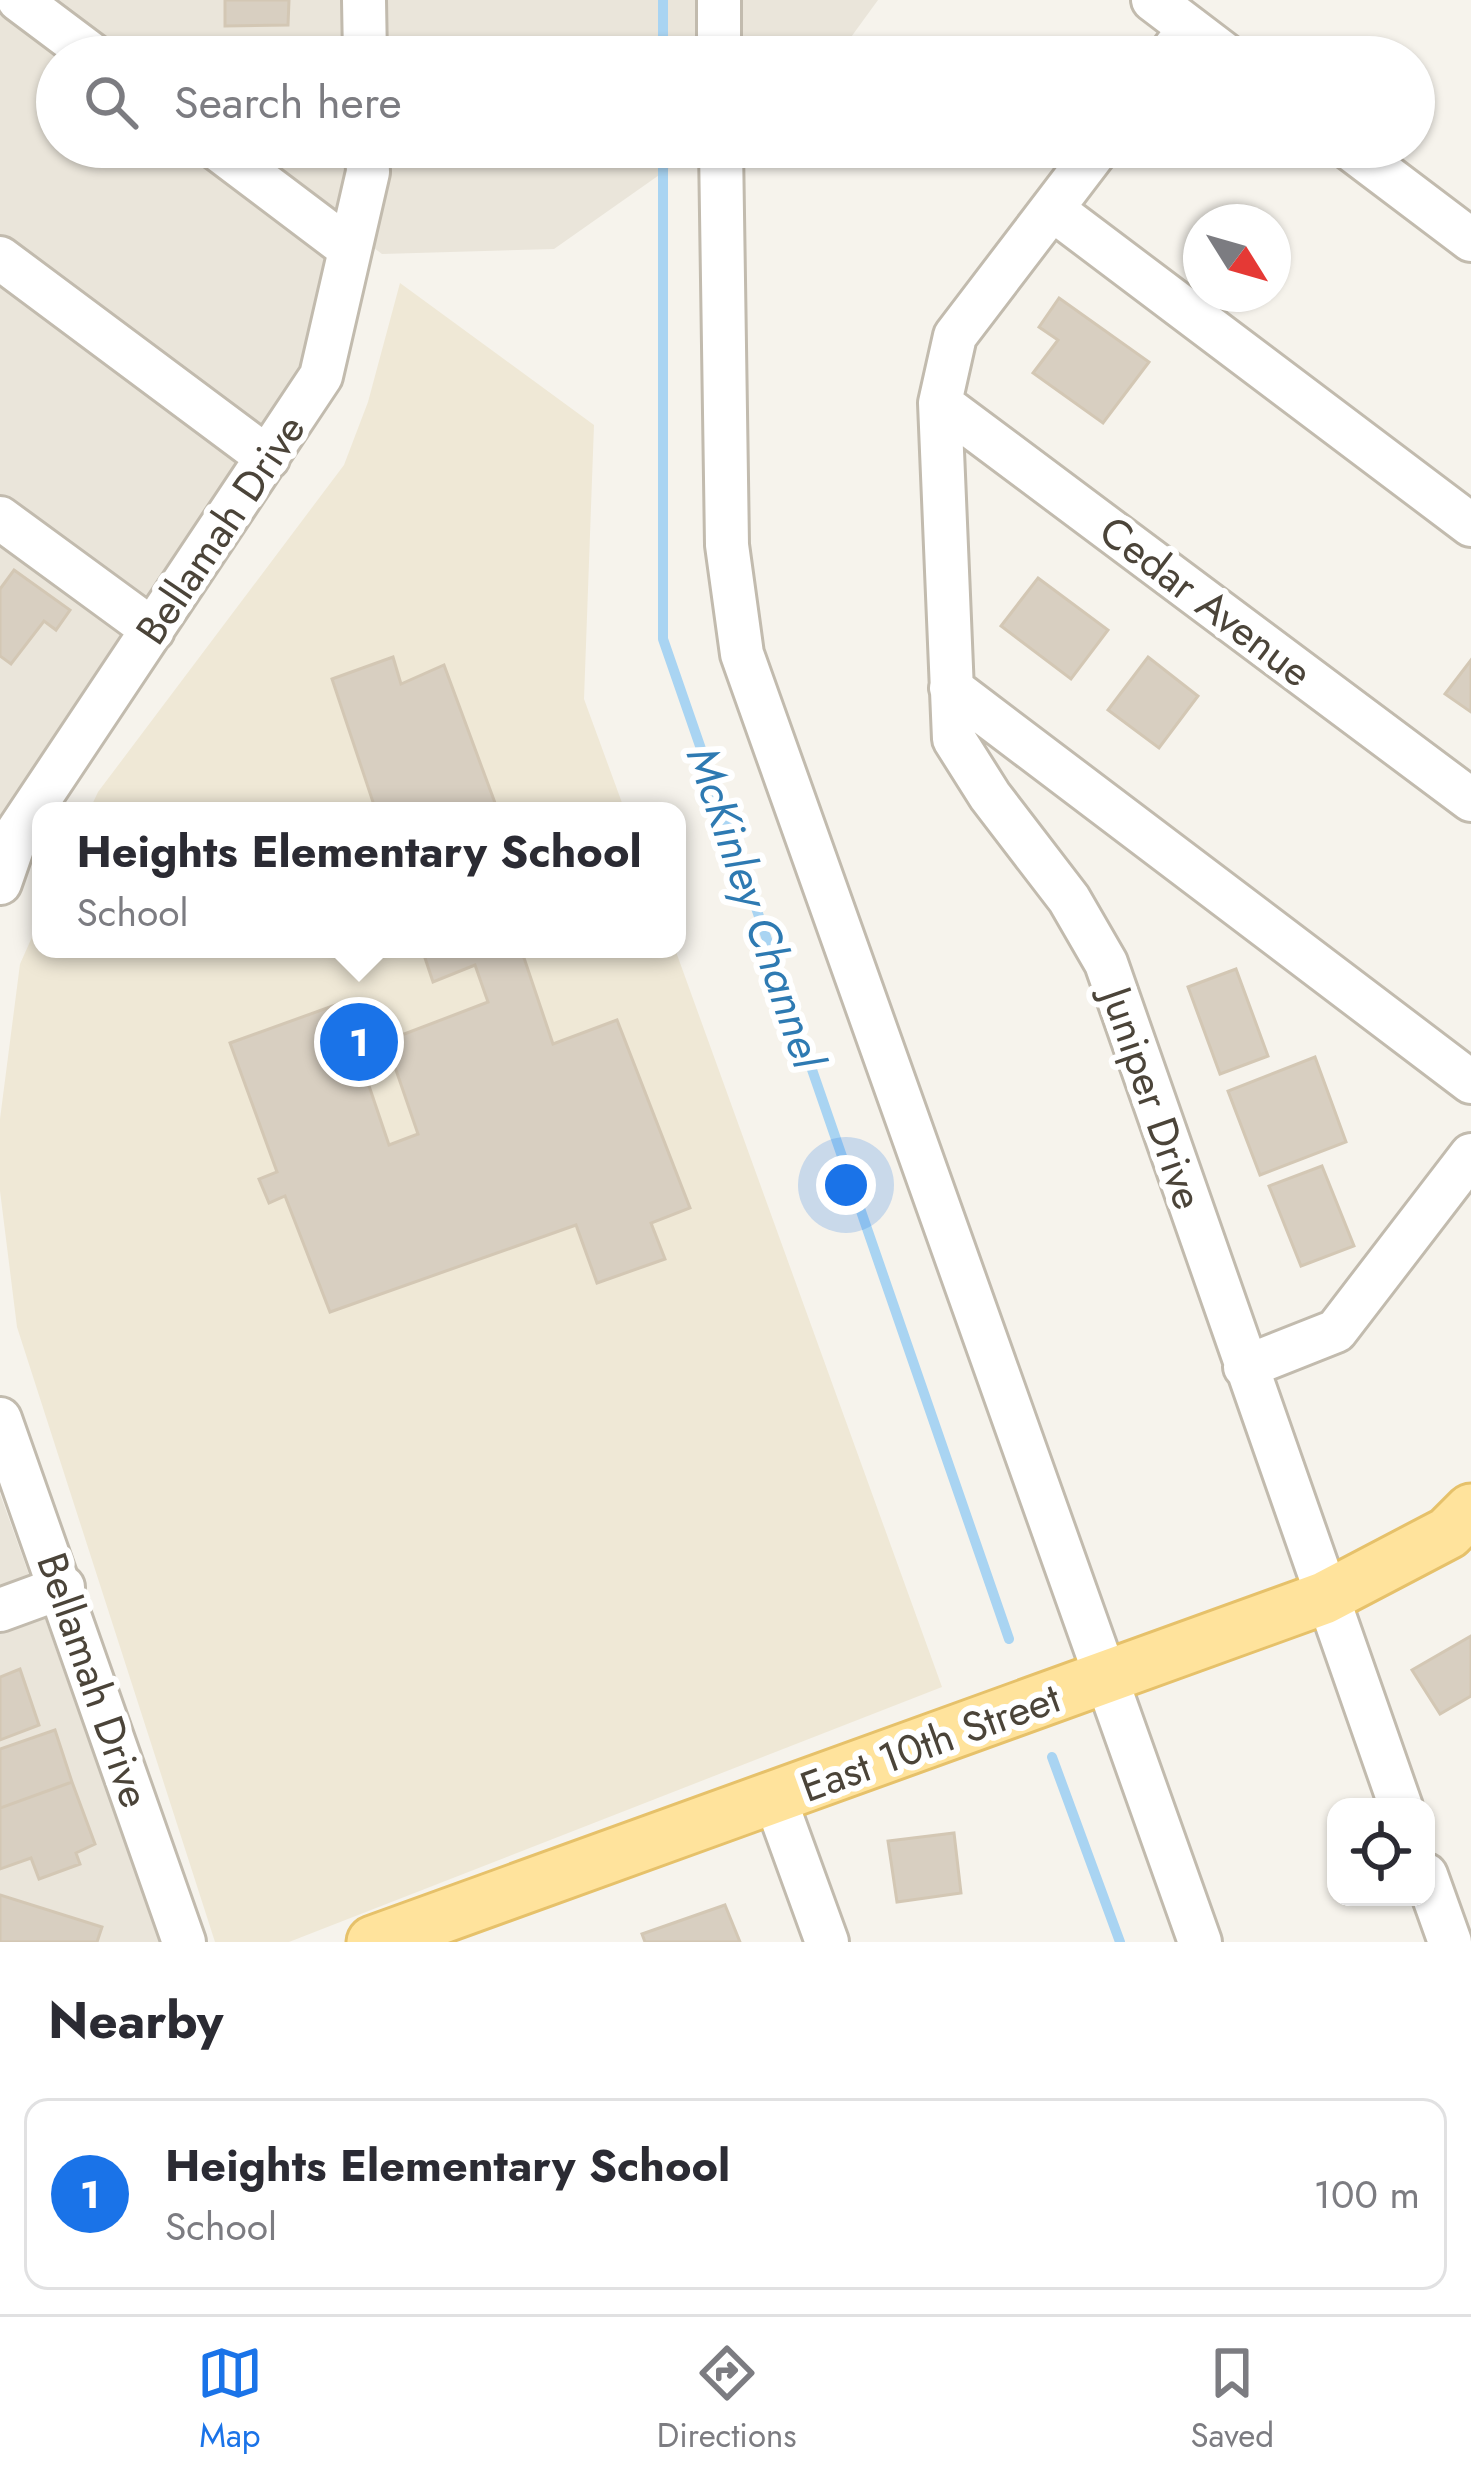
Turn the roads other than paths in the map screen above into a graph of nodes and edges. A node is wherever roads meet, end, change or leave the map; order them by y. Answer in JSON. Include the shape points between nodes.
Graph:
{"nodes":[{"id":1,"x":19,"y":0,"type":"edge"},
{"id":2,"x":364,"y":0,"type":"edge"},
{"id":3,"x":718,"y":0,"type":"edge"},
{"id":4,"x":1154,"y":0,"type":"edge"},
{"id":5,"x":67,"y":36,"type":"edge"},
{"id":6,"x":365,"y":36,"type":"edge"},
{"id":7,"x":719,"y":36,"type":"edge"},
{"id":8,"x":1175,"y":36,"type":"edge"},
{"id":9,"x":242,"y":168,"type":"edge"},
{"id":10,"x":368,"y":168,"type":"edge"},
{"id":11,"x":721,"y":168,"type":"edge"},
{"id":12,"x":1084,"y":168,"type":"edge"},
{"id":13,"x":1376,"y":168,"type":"edge"},
{"id":14,"x":1052,"y":209,"type":"junction"},
{"id":15,"x":1471,"y":240,"type":"edge"},
{"id":16,"x":350,"y":249,"type":"junction"},
{"id":17,"x":0,"y":258,"type":"edge"},
{"id":18,"x":940,"y":403,"type":"junction"},
{"id":19,"x":268,"y":458,"type":"junction"},
{"id":20,"x":0,"y":518,"type":"edge"},
{"id":21,"x":1471,"y":525,"type":"edge"},
{"id":22,"x":153,"y":630,"type":"junction"},
{"id":23,"x":951,"y":688,"type":"junction"},
{"id":24,"x":1471,"y":800,"type":"edge"},
{"id":25,"x":37,"y":802,"type":"edge"},
{"id":26,"x":32,"y":810,"type":"edge"},
{"id":27,"x":0,"y":883,"type":"edge"},
{"id":28,"x":1471,"y":1082,"type":"edge"},
{"id":29,"x":1471,"y":1155,"type":"edge"},
{"id":30,"x":1245,"y":1367,"type":"junction"},
{"id":31,"x":0,"y":1419,"type":"edge"},
{"id":32,"x":1471,"y":1510,"type":"edge"},
{"id":33,"x":63,"y":1587,"type":"junction"},
{"id":34,"x":1324,"y":1598,"type":"junction"},
{"id":35,"x":0,"y":1610,"type":"edge"},
{"id":36,"x":1104,"y":1678,"type":"junction"},
{"id":37,"x":1398,"y":1798,"type":"edge"},
{"id":38,"x":775,"y":1799,"type":"junction"},
{"id":39,"x":1435,"y":1900,"type":"edge"},
{"id":40,"x":184,"y":1942,"type":"edge"},
{"id":41,"x":373,"y":1942,"type":"edge"},
{"id":42,"x":827,"y":1942,"type":"edge"},
{"id":43,"x":1200,"y":1942,"type":"edge"},
{"id":44,"x":1450,"y":1942,"type":"edge"}],
"edges":[{"from":1,"to":5,"type":"street"},
{"from":2,"to":6,"type":"street"},
{"from":3,"to":7,"type":"street"},
{"from":4,"to":8,"type":"street"},
{"from":9,"to":16,"type":"street"},
{"from":10,"to":16,"type":"street","name":"Bellamah Drive"},
{"from":11,"to":36,"type":"street","via":[[728,545],[742,654]]},
{"from":12,"to":14,"type":"street","name":"Juniper Drive"},
{"from":13,"to":15,"type":"street"},
{"from":14,"to":18,"type":"street","name":"Juniper Drive","via":[[956,336]]},
{"from":14,"to":21,"type":"street"},
{"from":16,"to":19,"type":"street","name":"Bellamah Drive","via":[[321,376]]},
{"from":17,"to":19,"type":"street"},
{"from":18,"to":23,"type":"street","name":"Juniper Drive"},
{"from":18,"to":24,"type":"street","name":"Cedar Avenue"},
{"from":19,"to":22,"type":"street","name":"Bellamah Drive"},
{"from":20,"to":22,"type":"street"},
{"from":22,"to":25,"type":"street","name":"Bellamah Drive"},
{"from":23,"to":28,"type":"street"},
{"from":23,"to":30,"type":"street","name":"Juniper Drive","via":[[954,739],[1070,899],[1106,963]]},
{"from":26,"to":27,"type":"street","name":"Bellamah Drive"},
{"from":29,"to":30,"type":"street","via":[[1336,1331]]},
{"from":30,"to":34,"type":"street","name":"Juniper Drive"},
{"from":31,"to":33,"type":"street","name":"Bellamah Drive"},
{"from":32,"to":34,"type":"main road","name":"East 10th Street","via":[[1448,1533]]},
{"from":33,"to":35,"type":"street"},
{"from":33,"to":40,"type":"street","name":"Bellamah Drive"},
{"from":34,"to":36,"type":"main road","name":"East 10th Street"},
{"from":34,"to":37,"type":"street","name":"Juniper Drive"},
{"from":36,"to":38,"type":"main road","name":"East 10th Street"},
{"from":36,"to":43,"type":"street"},
{"from":38,"to":41,"type":"main road","name":"East 10th Street"},
{"from":38,"to":42,"type":"street"},
{"from":39,"to":44,"type":"street"}]}
